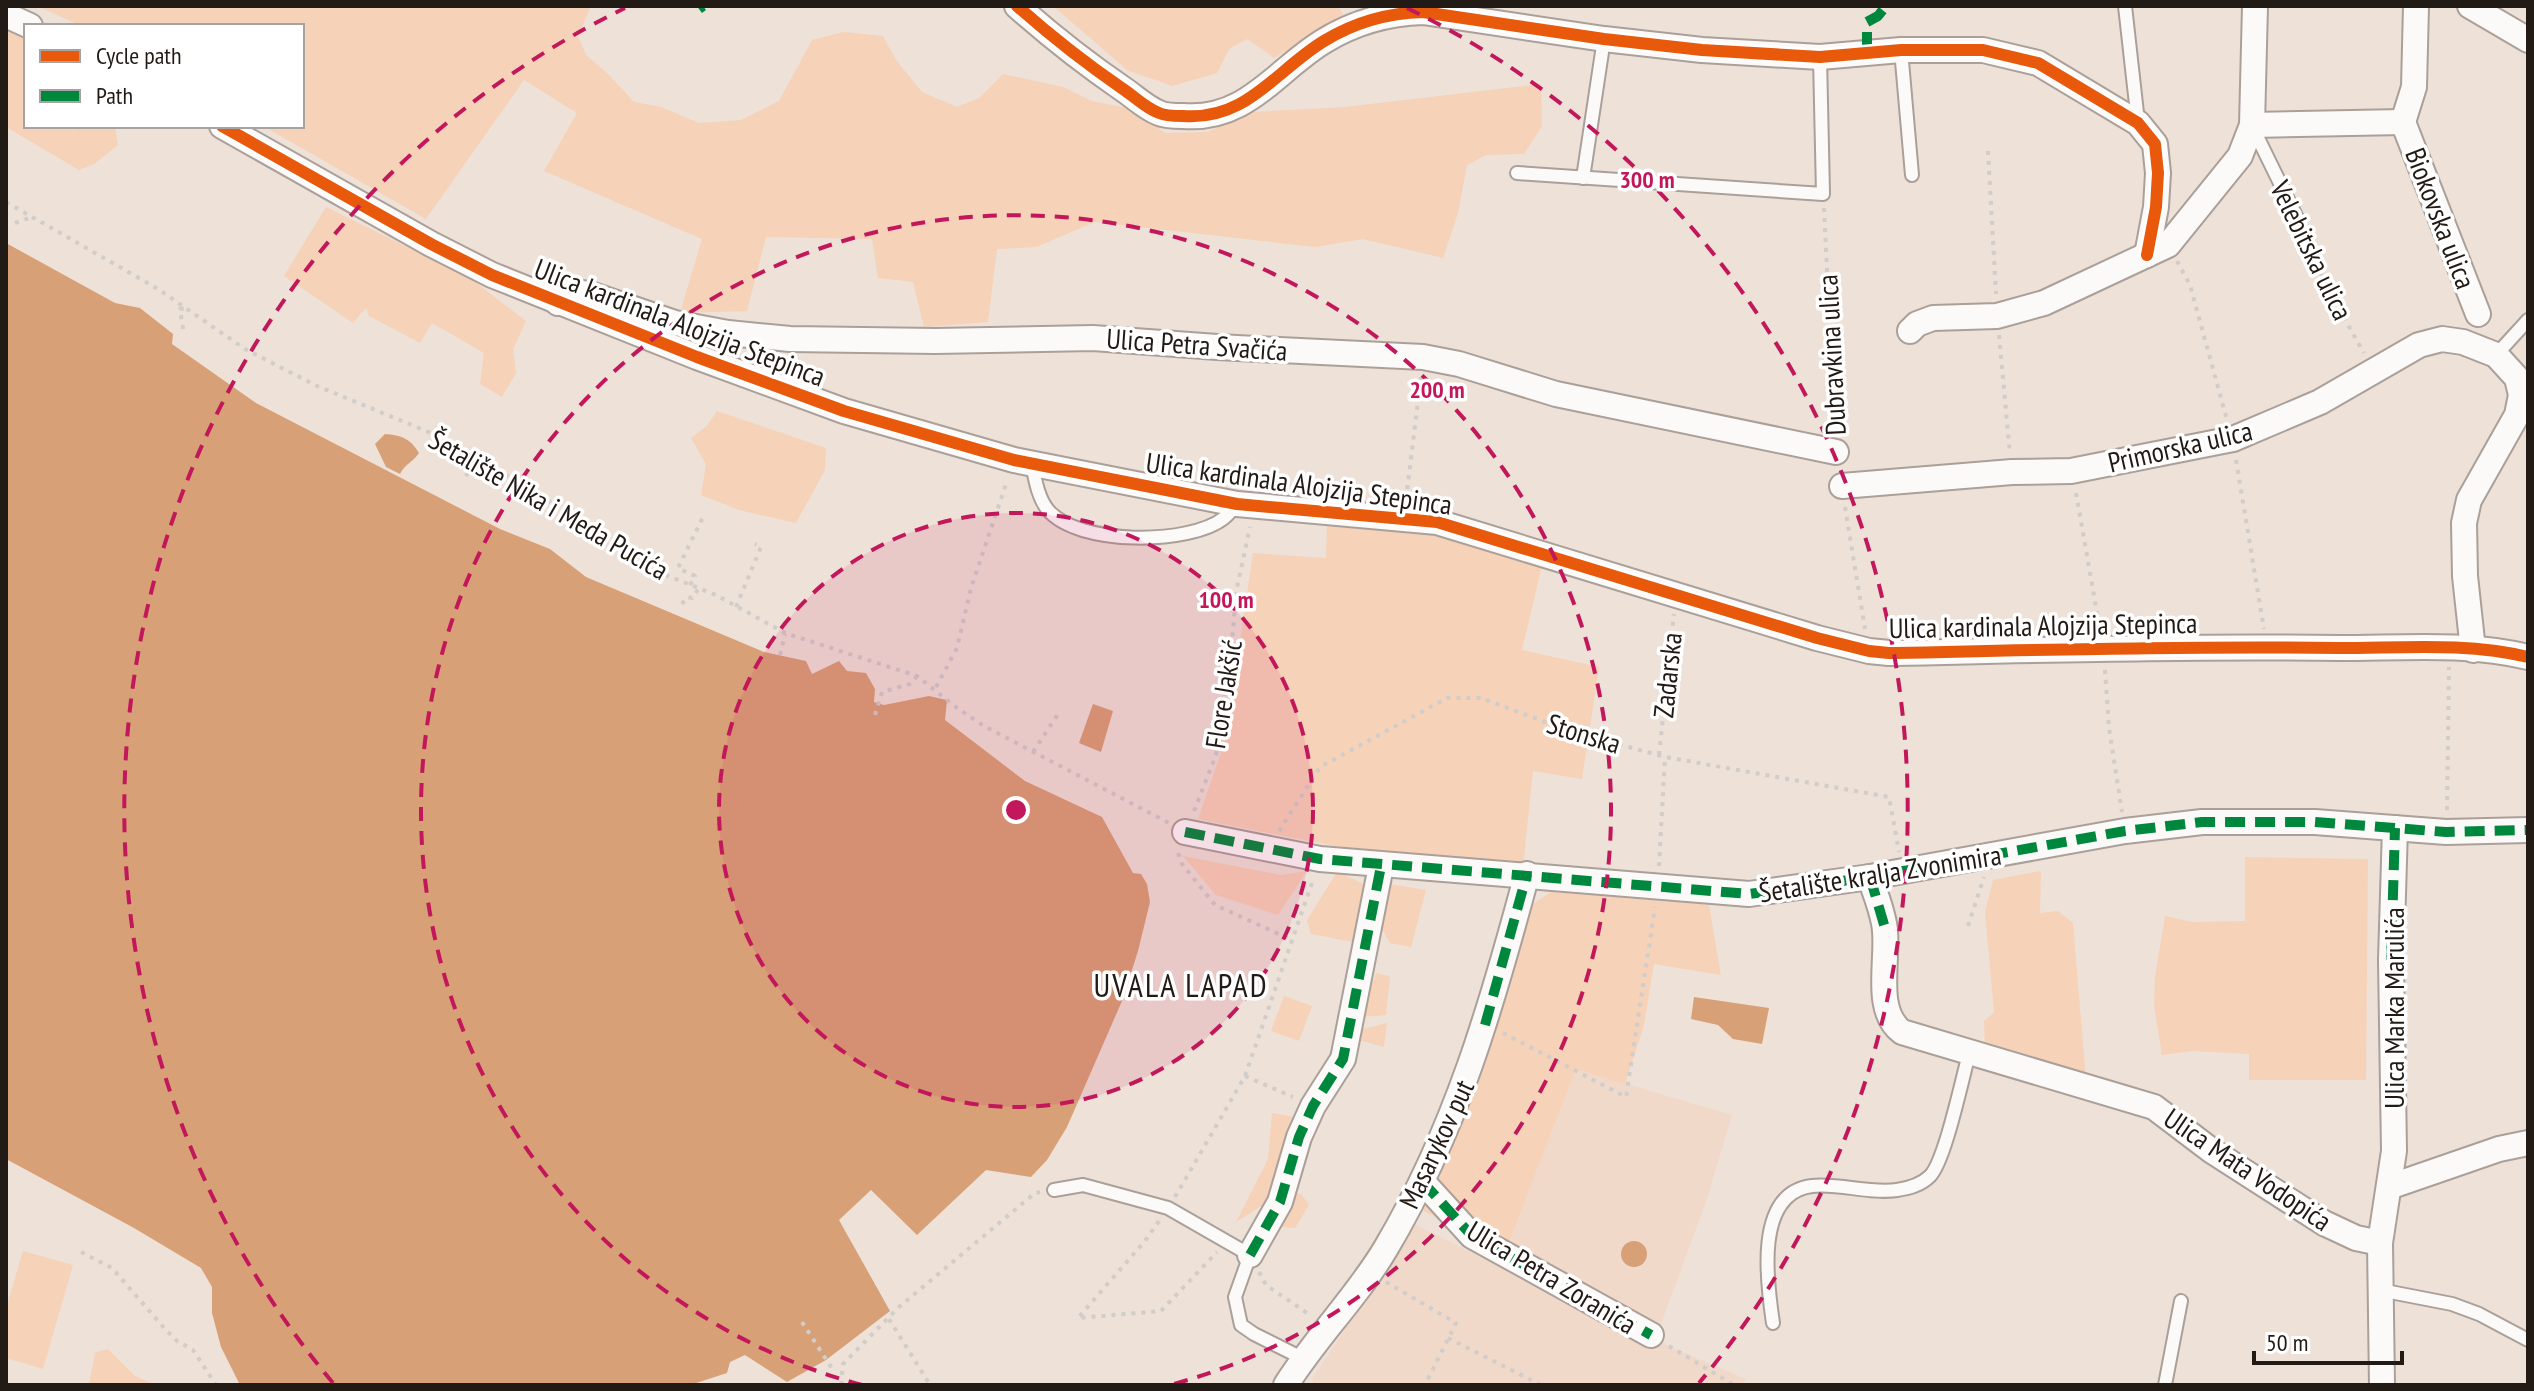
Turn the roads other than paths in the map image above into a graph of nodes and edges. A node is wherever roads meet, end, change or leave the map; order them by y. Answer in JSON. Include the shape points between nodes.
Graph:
{"nodes":[{"id":1,"x":1017,"y":6,"type":"edge"},
{"id":2,"x":2125,"y":6,"type":"edge"},
{"id":3,"x":2255,"y":6,"type":"edge"},
{"id":4,"x":2416,"y":6,"type":"edge"},
{"id":5,"x":2470,"y":6,"type":"edge"},
{"id":6,"x":6,"y":15,"type":"edge"},
{"id":7,"x":26,"y":24,"type":"edge"},
{"id":8,"x":1604,"y":39,"type":"junction"},
{"id":9,"x":2528,"y":40,"type":"edge"},
{"id":10,"x":1901,"y":50,"type":"junction"},
{"id":11,"x":1820,"y":57,"type":"junction"},
{"id":12,"x":2403,"y":122,"type":"junction"},
{"id":13,"x":2138,"y":123,"type":"junction"},
{"id":14,"x":2252,"y":125,"type":"junction"},
{"id":15,"x":226,"y":128,"type":"edge"},
{"id":16,"x":1517,"y":173,"type":"dead end"},
{"id":17,"x":1912,"y":175,"type":"dead end"},
{"id":18,"x":1583,"y":178,"type":"junction"},
{"id":19,"x":2299,"y":222,"type":"road end"},
{"id":20,"x":2147,"y":255,"type":"junction"},
{"id":21,"x":558,"y":303,"type":"junction"},
{"id":22,"x":2478,"y":314,"type":"dead end"},
{"id":23,"x":2528,"y":320,"type":"edge"},
{"id":24,"x":1910,"y":331,"type":"dead end"},
{"id":25,"x":2496,"y":355,"type":"junction"},
{"id":26,"x":2524,"y":398,"type":"edge"},
{"id":27,"x":1836,"y":452,"type":"road end"},
{"id":28,"x":1023,"y":462,"type":"junction"},
{"id":29,"x":1842,"y":486,"type":"road end"},
{"id":30,"x":1246,"y":505,"type":"junction"},
{"id":31,"x":2461,"y":649,"type":"junction"},
{"id":32,"x":2528,"y":657,"type":"edge"},
{"id":33,"x":2395,"y":828,"type":"junction"},
{"id":34,"x":2528,"y":830,"type":"edge"},
{"id":35,"x":1185,"y":832,"type":"road end"},
{"id":36,"x":1381,"y":866,"type":"junction"},
{"id":37,"x":1527,"y":874,"type":"junction"},
{"id":38,"x":1870,"y":877,"type":"junction"},
{"id":39,"x":1969,"y":1054,"type":"junction"},
{"id":40,"x":2528,"y":1143,"type":"edge"},
{"id":41,"x":1422,"y":1181,"type":"junction"},
{"id":42,"x":2389,"y":1187,"type":"junction"},
{"id":43,"x":1054,"y":1190,"type":"road end"},
{"id":44,"x":2380,"y":1243,"type":"junction"},
{"id":45,"x":1250,"y":1255,"type":"junction"},
{"id":46,"x":2380,"y":1290,"type":"junction"},
{"id":47,"x":2181,"y":1301,"type":"dead end"},
{"id":48,"x":1773,"y":1323,"type":"dead end"},
{"id":49,"x":1651,"y":1335,"type":"road end"},
{"id":50,"x":2528,"y":1340,"type":"edge"},
{"id":51,"x":1302,"y":1358,"type":"junction"},
{"id":52,"x":1286,"y":1385,"type":"edge"},
{"id":53,"x":2165,"y":1385,"type":"edge"},
{"id":54,"x":2382,"y":1385,"type":"edge"}],
"edges":[{"from":1,"to":8,"type":"street","via":[[1072,54],[1161,114],[1196,117],[1235,109],[1323,42],[1379,16],[1423,12]]},
{"from":2,"to":13,"type":"lane"},
{"from":3,"to":14,"type":"street"},
{"from":4,"to":12,"type":"street","name":"Biokovska ulica","via":[[2414,87]]},
{"from":5,"to":9,"type":"street"},
{"from":6,"to":7,"type":"street"},
{"from":8,"to":11,"type":"street"},
{"from":8,"to":18,"type":"lane"},
{"from":10,"to":11,"type":"street"},
{"from":10,"to":13,"type":"street","via":[[1983,50],[2038,63]]},
{"from":10,"to":17,"type":"lane"},
{"from":11,"to":18,"type":"lane","via":[[1823,194]]},
{"from":12,"to":14,"type":"street","name":"Biokovska ulica"},
{"from":12,"to":22,"type":"street","name":"Biokovska ulica"},
{"from":13,"to":20,"type":"street","via":[[2155,144],[2158,173]]},
{"from":14,"to":19,"type":"lane","name":"Velebitska ulica"},
{"from":14,"to":20,"type":"street","via":[[2240,156],[2220,182],[2168,245]]},
{"from":15,"to":21,"type":"street","name":"Ulica kardinala Alojzija Stepinca","via":[[431,244]]},
{"from":16,"to":18,"type":"lane"},
{"from":20,"to":24,"type":"street","via":[[2044,303],[1997,316],[1933,318]]},
{"from":21,"to":27,"type":"street","name":"Ulica Petra Svačića","via":[[572,292],[590,294],[675,323],[790,339],[1093,338],[1423,357],[1556,394]]},
{"from":21,"to":28,"type":"street","name":"Ulica kardinala Alojzija Stepinca","via":[[844,411]]},
{"from":23,"to":25,"type":"lane"},
{"from":25,"to":26,"type":"street","via":[[2517,378]]},
{"from":25,"to":29,"type":"street","name":"Primorska ulica","via":[[2442,339],[2419,345],[2320,402],[2233,439],[2071,471]]},
{"from":26,"to":31,"type":"street","via":[[2469,500]]},
{"from":28,"to":30,"type":"street","name":"Ulica kardinala Alojzija Stepinca"},
{"from":28,"to":30,"type":"lane","via":[[1047,509],[1059,520],[1115,538],[1150,539],[1205,527]]},
{"from":30,"to":31,"type":"street","name":"Ulica kardinala Alojzija Stepinca","via":[[1437,522],[1869,651]]},
{"from":31,"to":32,"type":"street"},
{"from":33,"to":34,"type":"street","name":"Šetalište kralja Zvonimira"},
{"from":33,"to":38,"type":"street","name":"Šetalište kralja Zvonimira","via":[[2202,822]]},
{"from":33,"to":42,"type":"street","name":"Ulica Marka Marulića","via":[[2394,1151]]},
{"from":35,"to":36,"type":"street","name":"Šetalište kralja Zvonimira"},
{"from":36,"to":37,"type":"street","name":"Šetalište kralja Zvonimira"},
{"from":36,"to":45,"type":"street","via":[[1343,1059],[1313,1106],[1280,1202]]},
{"from":37,"to":38,"type":"street","name":"Šetalište kralja Zvonimira","via":[[1749,894]]},
{"from":37,"to":41,"type":"street","name":"Masarykov put","via":[[1485,1025]]},
{"from":38,"to":39,"type":"street","name":"Ulica Mata Vodopića","via":[[1885,928],[1886,1009],[1893,1025]]},
{"from":39,"to":44,"type":"street","name":"Ulica Mata Vodopića","via":[[2154,1107],[2324,1223]]},
{"from":39,"to":48,"type":"lane","via":[[1938,1165],[1921,1184],[1887,1191],[1811,1186],[1778,1204],[1771,1223],[1767,1284]]},
{"from":40,"to":42,"type":"street"},
{"from":41,"to":49,"type":"street","name":"Ulica Petra Zoranića","via":[[1472,1236]]},
{"from":41,"to":51,"type":"street","name":"Masarykov put","via":[[1370,1273]]},
{"from":42,"to":44,"type":"street","name":"Ulica Marka Marulića"},
{"from":43,"to":45,"type":"lane","via":[[1083,1185],[1168,1208]]},
{"from":44,"to":46,"type":"street"},
{"from":45,"to":51,"type":"lane","via":[[1235,1297],[1241,1325]]},
{"from":46,"to":50,"type":"lane","via":[[2452,1304]]},
{"from":46,"to":54,"type":"street"},
{"from":47,"to":53,"type":"lane"},
{"from":51,"to":52,"type":"street","name":"Masarykov put"}]}
